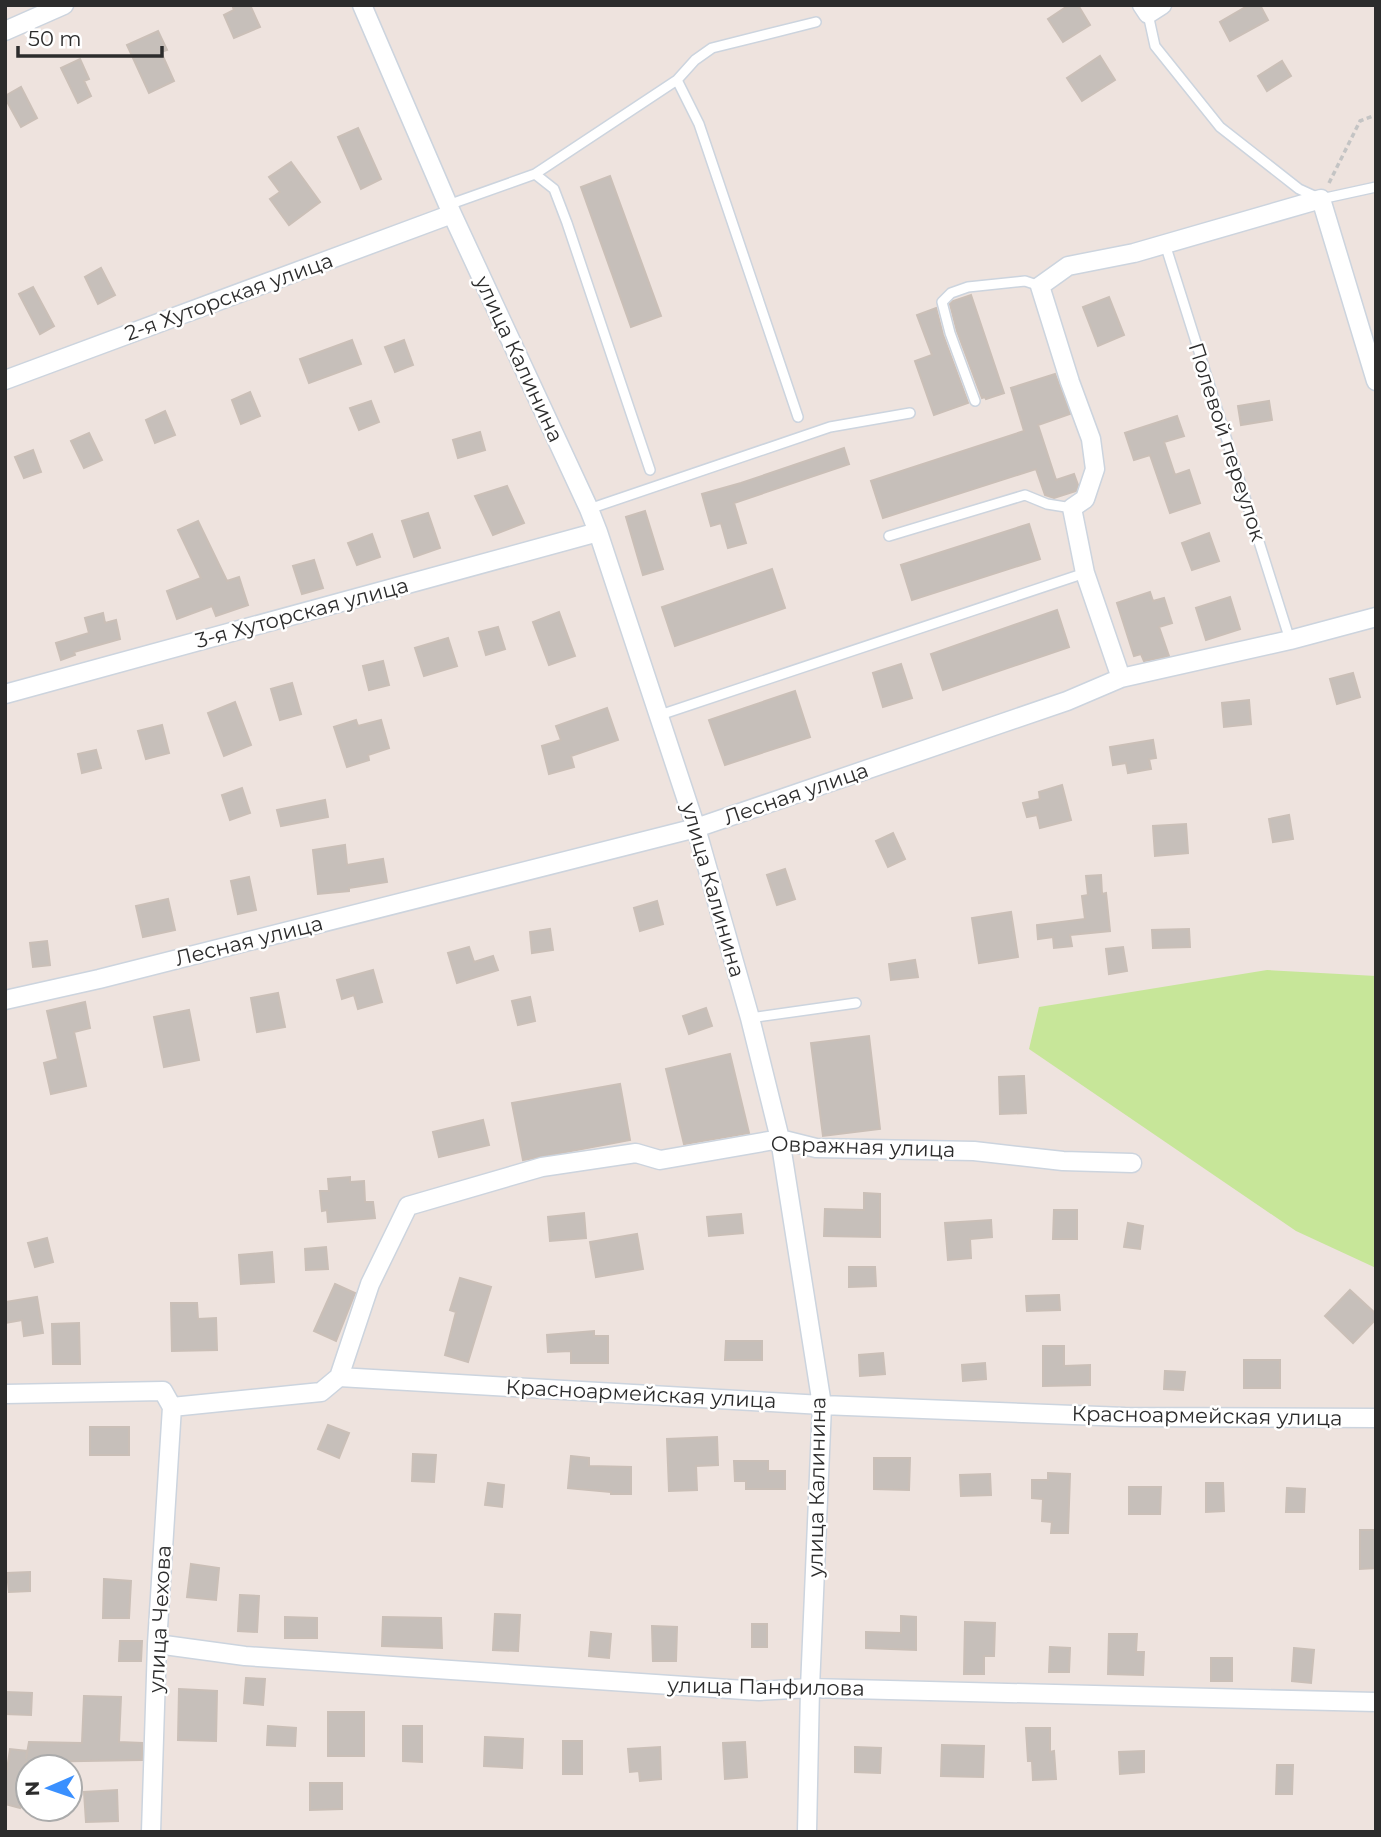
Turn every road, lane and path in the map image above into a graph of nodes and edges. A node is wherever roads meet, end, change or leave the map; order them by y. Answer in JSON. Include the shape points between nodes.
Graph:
{"nodes":[{"id":1,"x":64,"y":5,"type":"edge"},
{"id":2,"x":362,"y":5,"type":"edge"},
{"id":3,"x":1151,"y":8,"type":"edge"},
{"id":4,"x":816,"y":22,"type":"dead end"},
{"id":5,"x":5,"y":31,"type":"edge"},
{"id":6,"x":677,"y":80,"type":"junction"},
{"id":7,"x":1376,"y":116,"type":"edge"},
{"id":8,"x":535,"y":174,"type":"junction"},
{"id":9,"x":1376,"y":187,"type":"edge"},
{"id":10,"x":1321,"y":199,"type":"junction"},
{"id":11,"x":450,"y":210,"type":"junction"},
{"id":12,"x":1165,"y":244,"type":"junction"},
{"id":13,"x":1040,"y":286,"type":"junction"},
{"id":14,"x":5,"y":380,"type":"edge"},
{"id":15,"x":1376,"y":381,"type":"edge"},
{"id":16,"x":975,"y":401,"type":"dead end"},
{"id":17,"x":910,"y":413,"type":"dead end"},
{"id":18,"x":798,"y":416,"type":"dead end"},
{"id":19,"x":650,"y":470,"type":"dead end"},
{"id":20,"x":1072,"y":508,"type":"junction"},
{"id":21,"x":589,"y":509,"type":"junction"},
{"id":22,"x":598,"y":532,"type":"junction"},
{"id":23,"x":889,"y":537,"type":"dead end"},
{"id":24,"x":1085,"y":573,"type":"junction"},
{"id":25,"x":1376,"y":617,"type":"edge"},
{"id":26,"x":1290,"y":640,"type":"junction"},
{"id":27,"x":1121,"y":678,"type":"junction"},
{"id":28,"x":5,"y":694,"type":"edge"},
{"id":29,"x":660,"y":716,"type":"junction"},
{"id":30,"x":696,"y":828,"type":"junction"},
{"id":31,"x":5,"y":1000,"type":"edge"},
{"id":32,"x":856,"y":1003,"type":"dead end"},
{"id":33,"x":750,"y":1017,"type":"junction"},
{"id":34,"x":780,"y":1139,"type":"junction"},
{"id":35,"x":1132,"y":1163,"type":"dead end"},
{"id":36,"x":339,"y":1377,"type":"junction"},
{"id":37,"x":5,"y":1394,"type":"edge"},
{"id":38,"x":822,"y":1405,"type":"junction"},
{"id":39,"x":172,"y":1407,"type":"junction"},
{"id":40,"x":1376,"y":1418,"type":"edge"},
{"id":41,"x":157,"y":1644,"type":"junction"},
{"id":42,"x":810,"y":1688,"type":"junction"},
{"id":43,"x":1376,"y":1702,"type":"edge"},
{"id":44,"x":151,"y":1832,"type":"edge"},
{"id":45,"x":807,"y":1832,"type":"edge"}],
"edges":[{"from":1,"to":5,"type":"street"},
{"from":2,"to":11,"type":"street","name":"улица Калинина"},
{"from":3,"to":10,"type":"lane","via":[[1156,46],[1220,127],[1299,189]]},
{"from":4,"to":6,"type":"lane","via":[[712,48]]},
{"from":6,"to":8,"type":"lane"},
{"from":6,"to":18,"type":"lane","via":[[699,124]]},
{"from":7,"to":10,"type":"path","via":[[1360,121]]},
{"from":8,"to":11,"type":"lane"},
{"from":8,"to":19,"type":"lane","via":[[554,189]]},
{"from":9,"to":10,"type":"lane"},
{"from":10,"to":12,"type":"street"},
{"from":10,"to":15,"type":"street"},
{"from":11,"to":14,"type":"street","name":"2-я Хуторская улица"},
{"from":11,"to":21,"type":"street","name":"улица Калинина"},
{"from":12,"to":13,"type":"street","via":[[1068,266]]},
{"from":12,"to":26,"type":"lane","name":"Полевой переулок"},
{"from":13,"to":16,"type":"lane","via":[[1025,281],[968,287],[942,302]]},
{"from":13,"to":20,"type":"street","via":[[1091,439],[1095,469],[1085,499]]},
{"from":17,"to":21,"type":"lane","via":[[830,427]]},
{"from":20,"to":23,"type":"lane","via":[[1025,495]]},
{"from":20,"to":24,"type":"street"},
{"from":21,"to":22,"type":"street","name":"улица Калинина"},
{"from":22,"to":28,"type":"street","name":"3-я Хуторская улица"},
{"from":22,"to":29,"type":"street","name":"улица Калинина"},
{"from":24,"to":27,"type":"street"},
{"from":24,"to":29,"type":"lane"},
{"from":25,"to":26,"type":"street","name":"Лесная улица"},
{"from":26,"to":27,"type":"street","name":"Лесная улица"},
{"from":27,"to":30,"type":"street","name":"Лесная улица","via":[[1067,701]]},
{"from":29,"to":30,"type":"street","name":"улица Калинина"},
{"from":30,"to":31,"type":"street","name":"Лесная улица"},
{"from":30,"to":33,"type":"street","name":"улица Калинина"},
{"from":32,"to":33,"type":"lane"},
{"from":33,"to":34,"type":"street","name":"улица Калинина"},
{"from":34,"to":35,"type":"street","name":"Овражная улица","via":[[816,1148],[974,1151]]},
{"from":34,"to":36,"type":"street","name":"Овражная улица","via":[[660,1160],[636,1153],[541,1167],[408,1206],[370,1284]]},
{"from":34,"to":38,"type":"street","name":"улица Калинина"},
{"from":36,"to":38,"type":"street","name":"Красноармейская улица"},
{"from":36,"to":39,"type":"street","via":[[321,1392]]},
{"from":37,"to":39,"type":"street","via":[[163,1391]]},
{"from":38,"to":40,"type":"street","name":"Красноармейская улица","via":[[1125,1417]]},
{"from":38,"to":42,"type":"street","name":"улица Калинина"},
{"from":39,"to":41,"type":"street","name":"улица Чехова"},
{"from":41,"to":42,"type":"street","name":"улица Панфилова","via":[[246,1656],[759,1691]]},
{"from":41,"to":44,"type":"street","name":"улица Чехова"},
{"from":42,"to":43,"type":"street","name":"улица Панфилова"},
{"from":42,"to":45,"type":"street","name":"улица Калинина"}]}
